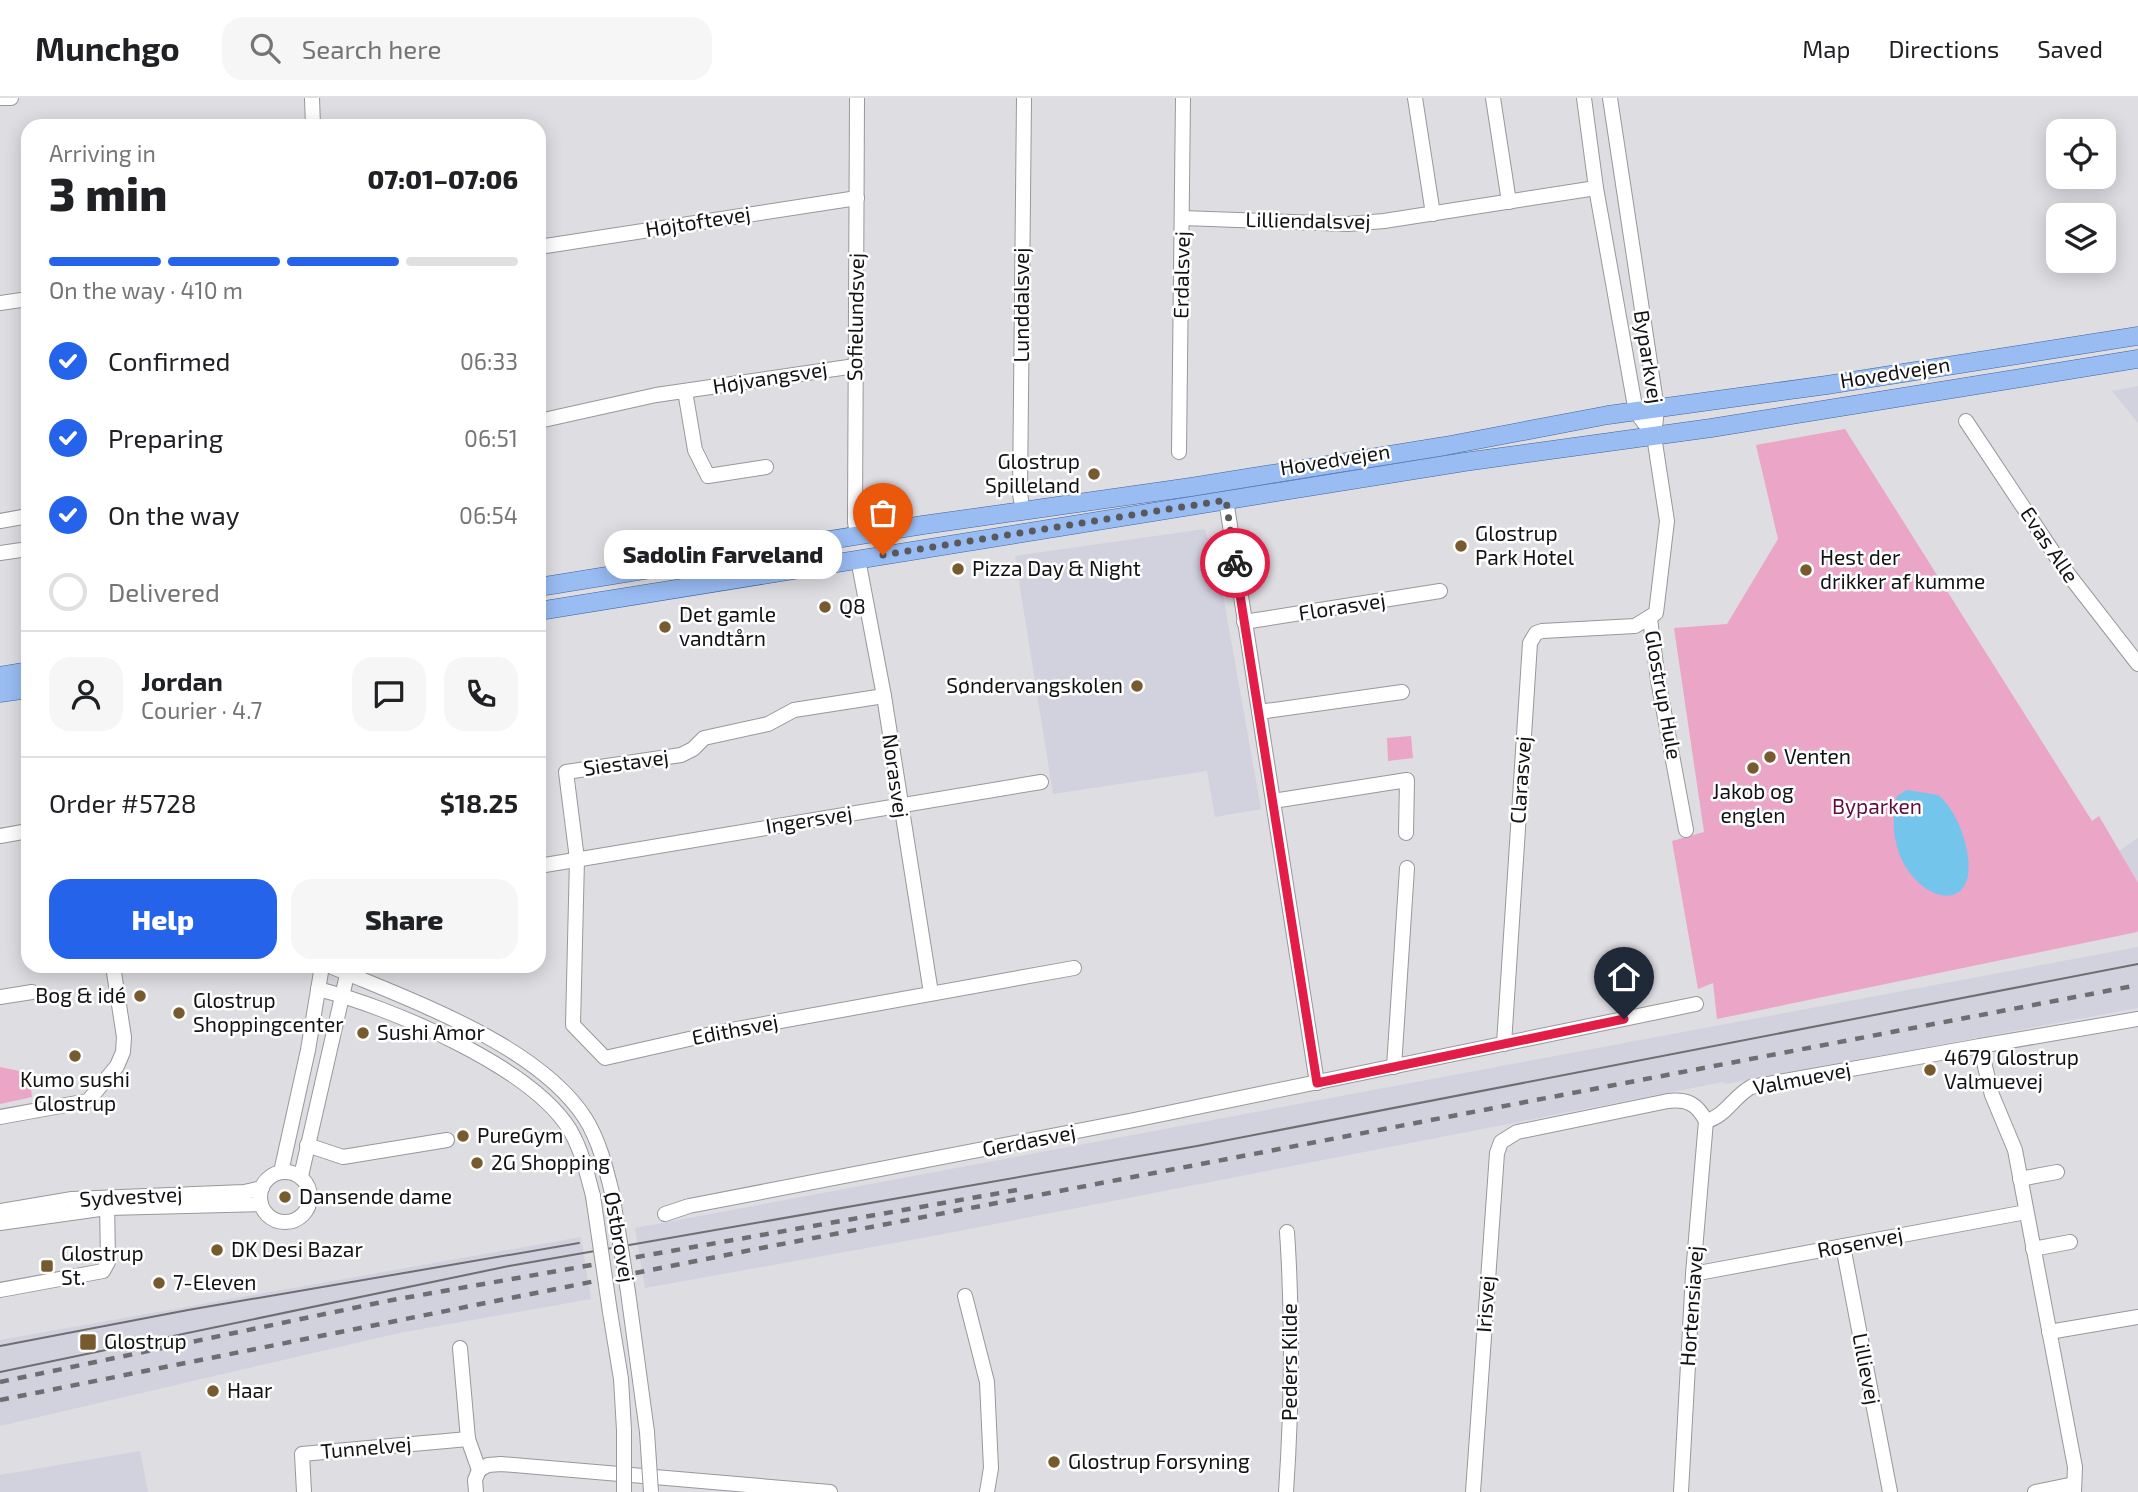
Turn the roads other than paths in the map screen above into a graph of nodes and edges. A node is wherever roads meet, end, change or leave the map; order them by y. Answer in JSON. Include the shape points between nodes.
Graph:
{"nodes":[{"id":1,"x":0,"y":98,"type":"edge"},
{"id":2,"x":11,"y":98,"type":"edge"},
{"id":3,"x":312,"y":98,"type":"edge"},
{"id":4,"x":858,"y":98,"type":"edge"},
{"id":5,"x":1024,"y":98,"type":"edge"},
{"id":6,"x":1183,"y":98,"type":"edge"},
{"id":7,"x":1416,"y":98,"type":"edge"},
{"id":8,"x":1493,"y":98,"type":"edge"},
{"id":9,"x":1584,"y":98,"type":"edge"},
{"id":10,"x":1611,"y":98,"type":"edge"},
{"id":11,"x":313,"y":119,"type":"edge"},
{"id":12,"x":1596,"y":188,"type":"junction"},
{"id":13,"x":857,"y":198,"type":"junction"},
{"id":14,"x":1509,"y":202,"type":"junction"},
{"id":15,"x":1433,"y":214,"type":"junction"},
{"id":16,"x":1182,"y":218,"type":"junction"},
{"id":17,"x":546,"y":246,"type":"edge"},
{"id":18,"x":21,"y":300,"type":"edge"},
{"id":19,"x":0,"y":303,"type":"edge"},
{"id":20,"x":2138,"y":336,"type":"edge"},
{"id":21,"x":2138,"y":359,"type":"edge"},
{"id":22,"x":855,"y":366,"type":"junction"},
{"id":23,"x":685,"y":391,"type":"junction"},
{"id":24,"x":1657,"y":409,"type":"junction"},
{"id":25,"x":1636,"y":412,"type":"junction"},
{"id":26,"x":546,"y":420,"type":"edge"},
{"id":27,"x":1966,"y":421,"type":"dead end"},
{"id":28,"x":1654,"y":436,"type":"junction"},
{"id":29,"x":1179,"y":453,"type":"dead end"},
{"id":30,"x":766,"y":467,"type":"dead end"},
{"id":31,"x":1226,"y":500,"type":"junction"},
{"id":32,"x":1023,"y":511,"type":"junction"},
{"id":33,"x":1000,"y":514,"type":"junction"},
{"id":34,"x":21,"y":517,"type":"edge"},
{"id":35,"x":0,"y":521,"type":"edge"},
{"id":36,"x":857,"y":536,"type":"junction"},
{"id":37,"x":21,"y":550,"type":"edge"},
{"id":38,"x":0,"y":553,"type":"edge"},
{"id":39,"x":858,"y":559,"type":"junction"},
{"id":40,"x":546,"y":586,"type":"edge"},
{"id":41,"x":1440,"y":591,"type":"dead end"},
{"id":42,"x":546,"y":610,"type":"edge"},
{"id":43,"x":1650,"y":619,"type":"junction"},
{"id":44,"x":1244,"y":622,"type":"junction"},
{"id":45,"x":2138,"y":664,"type":"edge"},
{"id":46,"x":21,"y":672,"type":"edge"},
{"id":47,"x":0,"y":676,"type":"edge"},
{"id":48,"x":21,"y":690,"type":"edge"},
{"id":49,"x":1402,"y":692,"type":"dead end"},
{"id":50,"x":0,"y":693,"type":"edge"},
{"id":51,"x":884,"y":696,"type":"junction"},
{"id":52,"x":1259,"y":712,"type":"junction"},
{"id":53,"x":1041,"y":782,"type":"dead end"},
{"id":54,"x":1273,"y":801,"type":"junction"},
{"id":55,"x":899,"y":805,"type":"junction"},
{"id":56,"x":1686,"y":830,"type":"dead end"},
{"id":57,"x":21,"y":832,"type":"edge"},
{"id":58,"x":1406,"y":833,"type":"dead end"},
{"id":59,"x":0,"y":836,"type":"edge"},
{"id":60,"x":577,"y":859,"type":"junction"},
{"id":61,"x":546,"y":865,"type":"edge"},
{"id":62,"x":1407,"y":868,"type":"dead end"},
{"id":63,"x":1074,"y":968,"type":"dead end"},
{"id":64,"x":114,"y":973,"type":"edge"},
{"id":65,"x":321,"y":973,"type":"edge"},
{"id":66,"x":347,"y":973,"type":"edge"},
{"id":67,"x":354,"y":973,"type":"edge"},
{"id":68,"x":318,"y":989,"type":"junction"},
{"id":69,"x":32,"y":992,"type":"dead end"},
{"id":70,"x":931,"y":993,"type":"junction"},
{"id":71,"x":342,"y":995,"type":"junction"},
{"id":72,"x":0,"y":998,"type":"edge"},
{"id":73,"x":1696,"y":1004,"type":"dead end"},
{"id":74,"x":2138,"y":1019,"type":"edge"},
{"id":75,"x":1504,"y":1044,"type":"junction"},
{"id":76,"x":1980,"y":1046,"type":"junction"},
{"id":77,"x":1394,"y":1067,"type":"junction"},
{"id":78,"x":1317,"y":1083,"type":"junction"},
{"id":79,"x":0,"y":1117,"type":"edge"},
{"id":80,"x":1706,"y":1121,"type":"junction"},
{"id":81,"x":447,"y":1140,"type":"dead end"},
{"id":82,"x":307,"y":1144,"type":"junction"},
{"id":83,"x":281,"y":1172,"type":"junction"},
{"id":84,"x":2057,"y":1172,"type":"dead end"},
{"id":85,"x":300,"y":1177,"type":"junction"},
{"id":86,"x":2020,"y":1179,"type":"junction"},
{"id":87,"x":262,"y":1188,"type":"junction"},
{"id":88,"x":107,"y":1202,"type":"junction"},
{"id":89,"x":261,"y":1204,"type":"junction"},
{"id":90,"x":0,"y":1211,"type":"edge"},
{"id":91,"x":2026,"y":1212,"type":"junction"},
{"id":92,"x":665,"y":1214,"type":"dead end"},
{"id":93,"x":0,"y":1223,"type":"edge"},
{"id":94,"x":1287,"y":1232,"type":"dead end"},
{"id":95,"x":2070,"y":1242,"type":"dead end"},
{"id":96,"x":1843,"y":1246,"type":"junction"},
{"id":97,"x":2034,"y":1249,"type":"junction"},
{"id":98,"x":1693,"y":1274,"type":"junction"},
{"id":99,"x":0,"y":1290,"type":"edge"},
{"id":100,"x":965,"y":1296,"type":"dead end"},
{"id":101,"x":2138,"y":1317,"type":"edge"},
{"id":102,"x":2049,"y":1332,"type":"junction"},
{"id":103,"x":460,"y":1348,"type":"dead end"},
{"id":104,"x":468,"y":1439,"type":"junction"},
{"id":105,"x":479,"y":1470,"type":"junction"},
{"id":106,"x":2074,"y":1488,"type":"edge"},
{"id":107,"x":814,"y":1491,"type":"edge"},
{"id":108,"x":304,"y":1492,"type":"edge"},
{"id":109,"x":476,"y":1492,"type":"edge"},
{"id":110,"x":624,"y":1492,"type":"edge"},
{"id":111,"x":651,"y":1492,"type":"edge"},
{"id":112,"x":830,"y":1492,"type":"edge"},
{"id":113,"x":987,"y":1492,"type":"edge"},
{"id":114,"x":1286,"y":1492,"type":"edge"},
{"id":115,"x":1473,"y":1492,"type":"edge"},
{"id":116,"x":1681,"y":1492,"type":"edge"},
{"id":117,"x":1890,"y":1492,"type":"edge"},
{"id":118,"x":2035,"y":1492,"type":"edge"}],
"edges":[{"from":1,"to":2,"type":"street"},
{"from":3,"to":11,"type":"street"},
{"from":4,"to":13,"type":"street","name":"Sofielundsvej"},
{"from":5,"to":32,"type":"street","name":"Lunddalsvej"},
{"from":6,"to":16,"type":"street","name":"Erdalsvej"},
{"from":7,"to":15,"type":"street"},
{"from":8,"to":14,"type":"street"},
{"from":9,"to":12,"type":"street","name":"Byparkvej"},
{"from":10,"to":24,"type":"street","name":"Byparkvej"},
{"from":12,"to":14,"type":"street","name":"Lilliendalsvej"},
{"from":12,"to":25,"type":"street","name":"Byparkvej"},
{"from":13,"to":17,"type":"street","name":"Højtoftevej"},
{"from":13,"to":22,"type":"street","name":"Sofielundsvej"},
{"from":14,"to":15,"type":"street","name":"Lilliendalsvej"},
{"from":15,"to":16,"type":"street","name":"Lilliendalsvej","via":[[1348,224]]},
{"from":16,"to":29,"type":"street","name":"Erdalsvej"},
{"from":18,"to":19,"type":"street"},
{"from":20,"to":24,"type":"main road","name":"Hovedvejen"},
{"from":21,"to":28,"type":"main road","name":"Hovedvejen"},
{"from":22,"to":23,"type":"street","name":"Højvangsvej"},
{"from":22,"to":36,"type":"street","name":"Sofielundsvej"},
{"from":23,"to":26,"type":"street","name":"Højvangsvej"},
{"from":23,"to":30,"type":"street","name":"Højvangsvej","via":[[695,450],[708,476]]},
{"from":24,"to":25,"type":"main road","name":"Hovedvejen"},
{"from":24,"to":28,"type":"street","name":"Byparkvej"},
{"from":25,"to":28,"type":"street","name":"Byparkvej"},
{"from":25,"to":32,"type":"main road","name":"Hovedvejen"},
{"from":27,"to":45,"type":"street","name":"Evas Alle","via":[[2065,570]]},
{"from":28,"to":31,"type":"main road","name":"Hovedvejen"},
{"from":28,"to":43,"type":"street","name":"Glostrup Hule","via":[[1667,521],[1658,607]]},
{"from":31,"to":39,"type":"main road","name":"Hovedvejen"},
{"from":31,"to":44,"type":"street"},
{"from":32,"to":33,"type":"main road","name":"Hovedvejen"},
{"from":33,"to":36,"type":"main road","name":"Hovedvejen"},
{"from":33,"to":39,"type":"main road","via":[[935,533],[869,545]]},
{"from":34,"to":35,"type":"street"},
{"from":36,"to":40,"type":"main road","name":"Hovedvejen"},
{"from":37,"to":38,"type":"street"},
{"from":39,"to":42,"type":"main road","name":"Hovedvejen"},
{"from":39,"to":51,"type":"street","name":"Norasvej"},
{"from":41,"to":44,"type":"street","name":"Florasvej"},
{"from":43,"to":56,"type":"street","name":"Glostrup Hule"},
{"from":43,"to":75,"type":"street","name":"Clarasvej","via":[[1635,626],[1542,631],[1530,643]]},
{"from":44,"to":52,"type":"street"},
{"from":46,"to":47,"type":"main road"},
{"from":48,"to":50,"type":"main road"},
{"from":49,"to":52,"type":"street"},
{"from":51,"to":55,"type":"street","name":"Norasvej"},
{"from":51,"to":60,"type":"street","name":"Siestavej","via":[[794,710],[768,724],[704,738],[681,755],[566,772]]},
{"from":52,"to":54,"type":"street"},
{"from":53,"to":55,"type":"street","name":"Ingersvej"},
{"from":54,"to":58,"type":"street","via":[[1408,780]]},
{"from":54,"to":78,"type":"street"},
{"from":55,"to":60,"type":"street","name":"Ingersvej"},
{"from":55,"to":70,"type":"street","name":"Norasvej"},
{"from":57,"to":59,"type":"street"},
{"from":60,"to":61,"type":"street"},
{"from":60,"to":70,"type":"street","name":"Edithsvej","via":[[573,1025],[605,1058]]},
{"from":62,"to":77,"type":"street"},
{"from":63,"to":70,"type":"street","name":"Edithsvej"},
{"from":64,"to":79,"type":"street","via":[[124,1045],[117,1066],[88,1101]]},
{"from":65,"to":68,"type":"street"},
{"from":66,"to":71,"type":"street"},
{"from":67,"to":111,"type":"street","name":"Østbrovej","bridge":true,"via":[[481,1034],[535,1066],[585,1118],[612,1193],[631,1308]]},
{"from":68,"to":71,"type":"street","name":"Østbrovej"},
{"from":68,"to":83,"type":"street"},
{"from":69,"to":72,"type":"street"},
{"from":71,"to":82,"type":"street"},
{"from":71,"to":110,"type":"street","name":"Østbrovej","bridge":true,"via":[[497,1064],[528,1083],[570,1130],[593,1196],[621,1378]]},
{"from":73,"to":75,"type":"street","name":"Gerdasvej"},
{"from":74,"to":76,"type":"street","name":"Valmuevej"},
{"from":75,"to":77,"type":"street","name":"Gerdasvej"},
{"from":76,"to":80,"type":"street","name":"Valmuevej","via":[[1751,1087],[1734,1098],[1720,1117]]},
{"from":76,"to":86,"type":"street","via":[[1992,1095],[2015,1150]]},
{"from":77,"to":78,"type":"street","name":"Gerdasvej"},
{"from":78,"to":92,"type":"street","name":"Gerdasvej"},
{"from":80,"to":98,"type":"street","name":"Hortensiavej"},
{"from":80,"to":115,"type":"street","name":"Irisvej","via":[[1699,1108],[1682,1100],[1506,1138],[1497,1153]]},
{"from":81,"to":82,"type":"street","via":[[343,1157]]},
{"from":82,"to":85,"type":"street"},
{"from":83,"to":85,"type":"street"},
{"from":83,"to":87,"type":"street","via":[[269,1177]]},
{"from":84,"to":86,"type":"street"},
{"from":85,"to":89,"type":"street","via":[[308,1185],[310,1201],[298,1219],[278,1221],[268,1216]]},
{"from":86,"to":91,"type":"street"},
{"from":87,"to":88,"type":"street","name":"Sydvestvej"},
{"from":87,"to":89,"type":"street"},
{"from":88,"to":89,"type":"street","name":"Sydvestvej"},
{"from":88,"to":90,"type":"street","name":"Sydvestvej"},
{"from":88,"to":93,"type":"street","name":"Sydvestvej"},
{"from":88,"to":99,"type":"street","via":[[108,1262],[103,1271]]},
{"from":91,"to":96,"type":"street","name":"Rosenvej"},
{"from":91,"to":97,"type":"street"},
{"from":94,"to":114,"type":"street","name":"Peders Kilde","via":[[1293,1340]]},
{"from":95,"to":97,"type":"street"},
{"from":96,"to":98,"type":"street","name":"Rosenvej"},
{"from":96,"to":117,"type":"street","name":"Lillievej"},
{"from":97,"to":102,"type":"street"},
{"from":98,"to":116,"type":"street","name":"Hortensiavej"},
{"from":100,"to":113,"type":"street","via":[[987,1382],[991,1468]]},
{"from":101,"to":102,"type":"street"},
{"from":102,"to":106,"type":"street","via":[[2075,1467]]},
{"from":103,"to":104,"type":"street"},
{"from":104,"to":105,"type":"street"},
{"from":104,"to":108,"type":"street","name":"Tunnelvej","via":[[302,1454]]},
{"from":105,"to":107,"type":"street","via":[[501,1464]]},
{"from":105,"to":109,"type":"street"},
{"from":106,"to":118,"type":"street"},
{"from":107,"to":112,"type":"street"}]}
